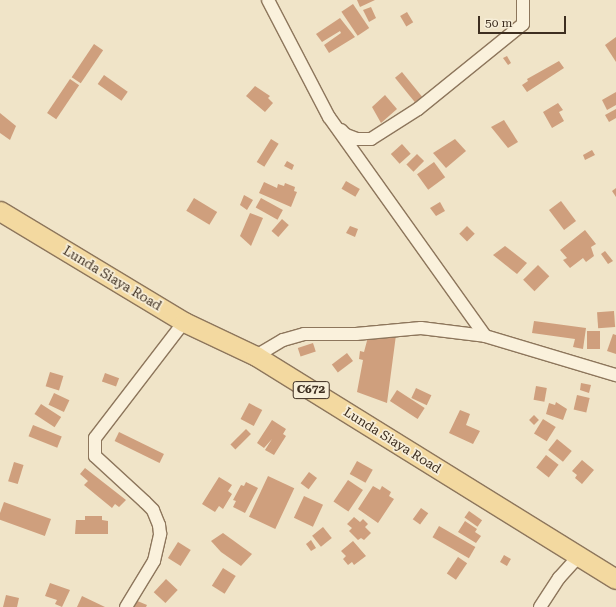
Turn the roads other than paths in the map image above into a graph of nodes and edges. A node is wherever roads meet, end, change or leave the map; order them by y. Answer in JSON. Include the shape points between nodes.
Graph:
{"nodes":[{"id":1,"x":268,"y":0,"type":"edge"},
{"id":2,"x":523,"y":0,"type":"edge"},
{"id":3,"x":329,"y":117,"type":"junction"},
{"id":4,"x":0,"y":211,"type":"edge"},
{"id":5,"x":184,"y":322,"type":"junction"},
{"id":6,"x":485,"y":336,"type":"junction"},
{"id":7,"x":256,"y":356,"type":"junction"},
{"id":8,"x":616,"y":375,"type":"edge"},
{"id":9,"x":580,"y":556,"type":"junction"},
{"id":10,"x":616,"y":579,"type":"edge"},
{"id":11,"x":126,"y":607,"type":"edge"},
{"id":12,"x":540,"y":607,"type":"edge"}],
"edges":[{"from":1,"to":3,"type":"street"},
{"from":2,"to":3,"type":"street","via":[[523,24],[418,109],[388,129],[370,139],[357,139],[346,135]]},
{"from":3,"to":6,"type":"street"},
{"from":4,"to":5,"type":"main road","name":"Lunda Siaya Road","number":"C672"},
{"from":5,"to":7,"type":"main road","name":"Lunda Siaya Road","number":"C672"},
{"from":5,"to":11,"type":"street","via":[[95,438],[95,456],[153,510],[159,525],[160,534],[154,561]]},
{"from":6,"to":7,"type":"street","via":[[421,328],[356,334],[304,334],[283,340]]},
{"from":6,"to":8,"type":"street"},
{"from":7,"to":9,"type":"main road","name":"Lunda Siaya Road","number":"C672"},
{"from":9,"to":10,"type":"main road","name":"Lunda Siaya Road","number":"C672"},
{"from":9,"to":12,"type":"street","via":[[559,578]]}]}
